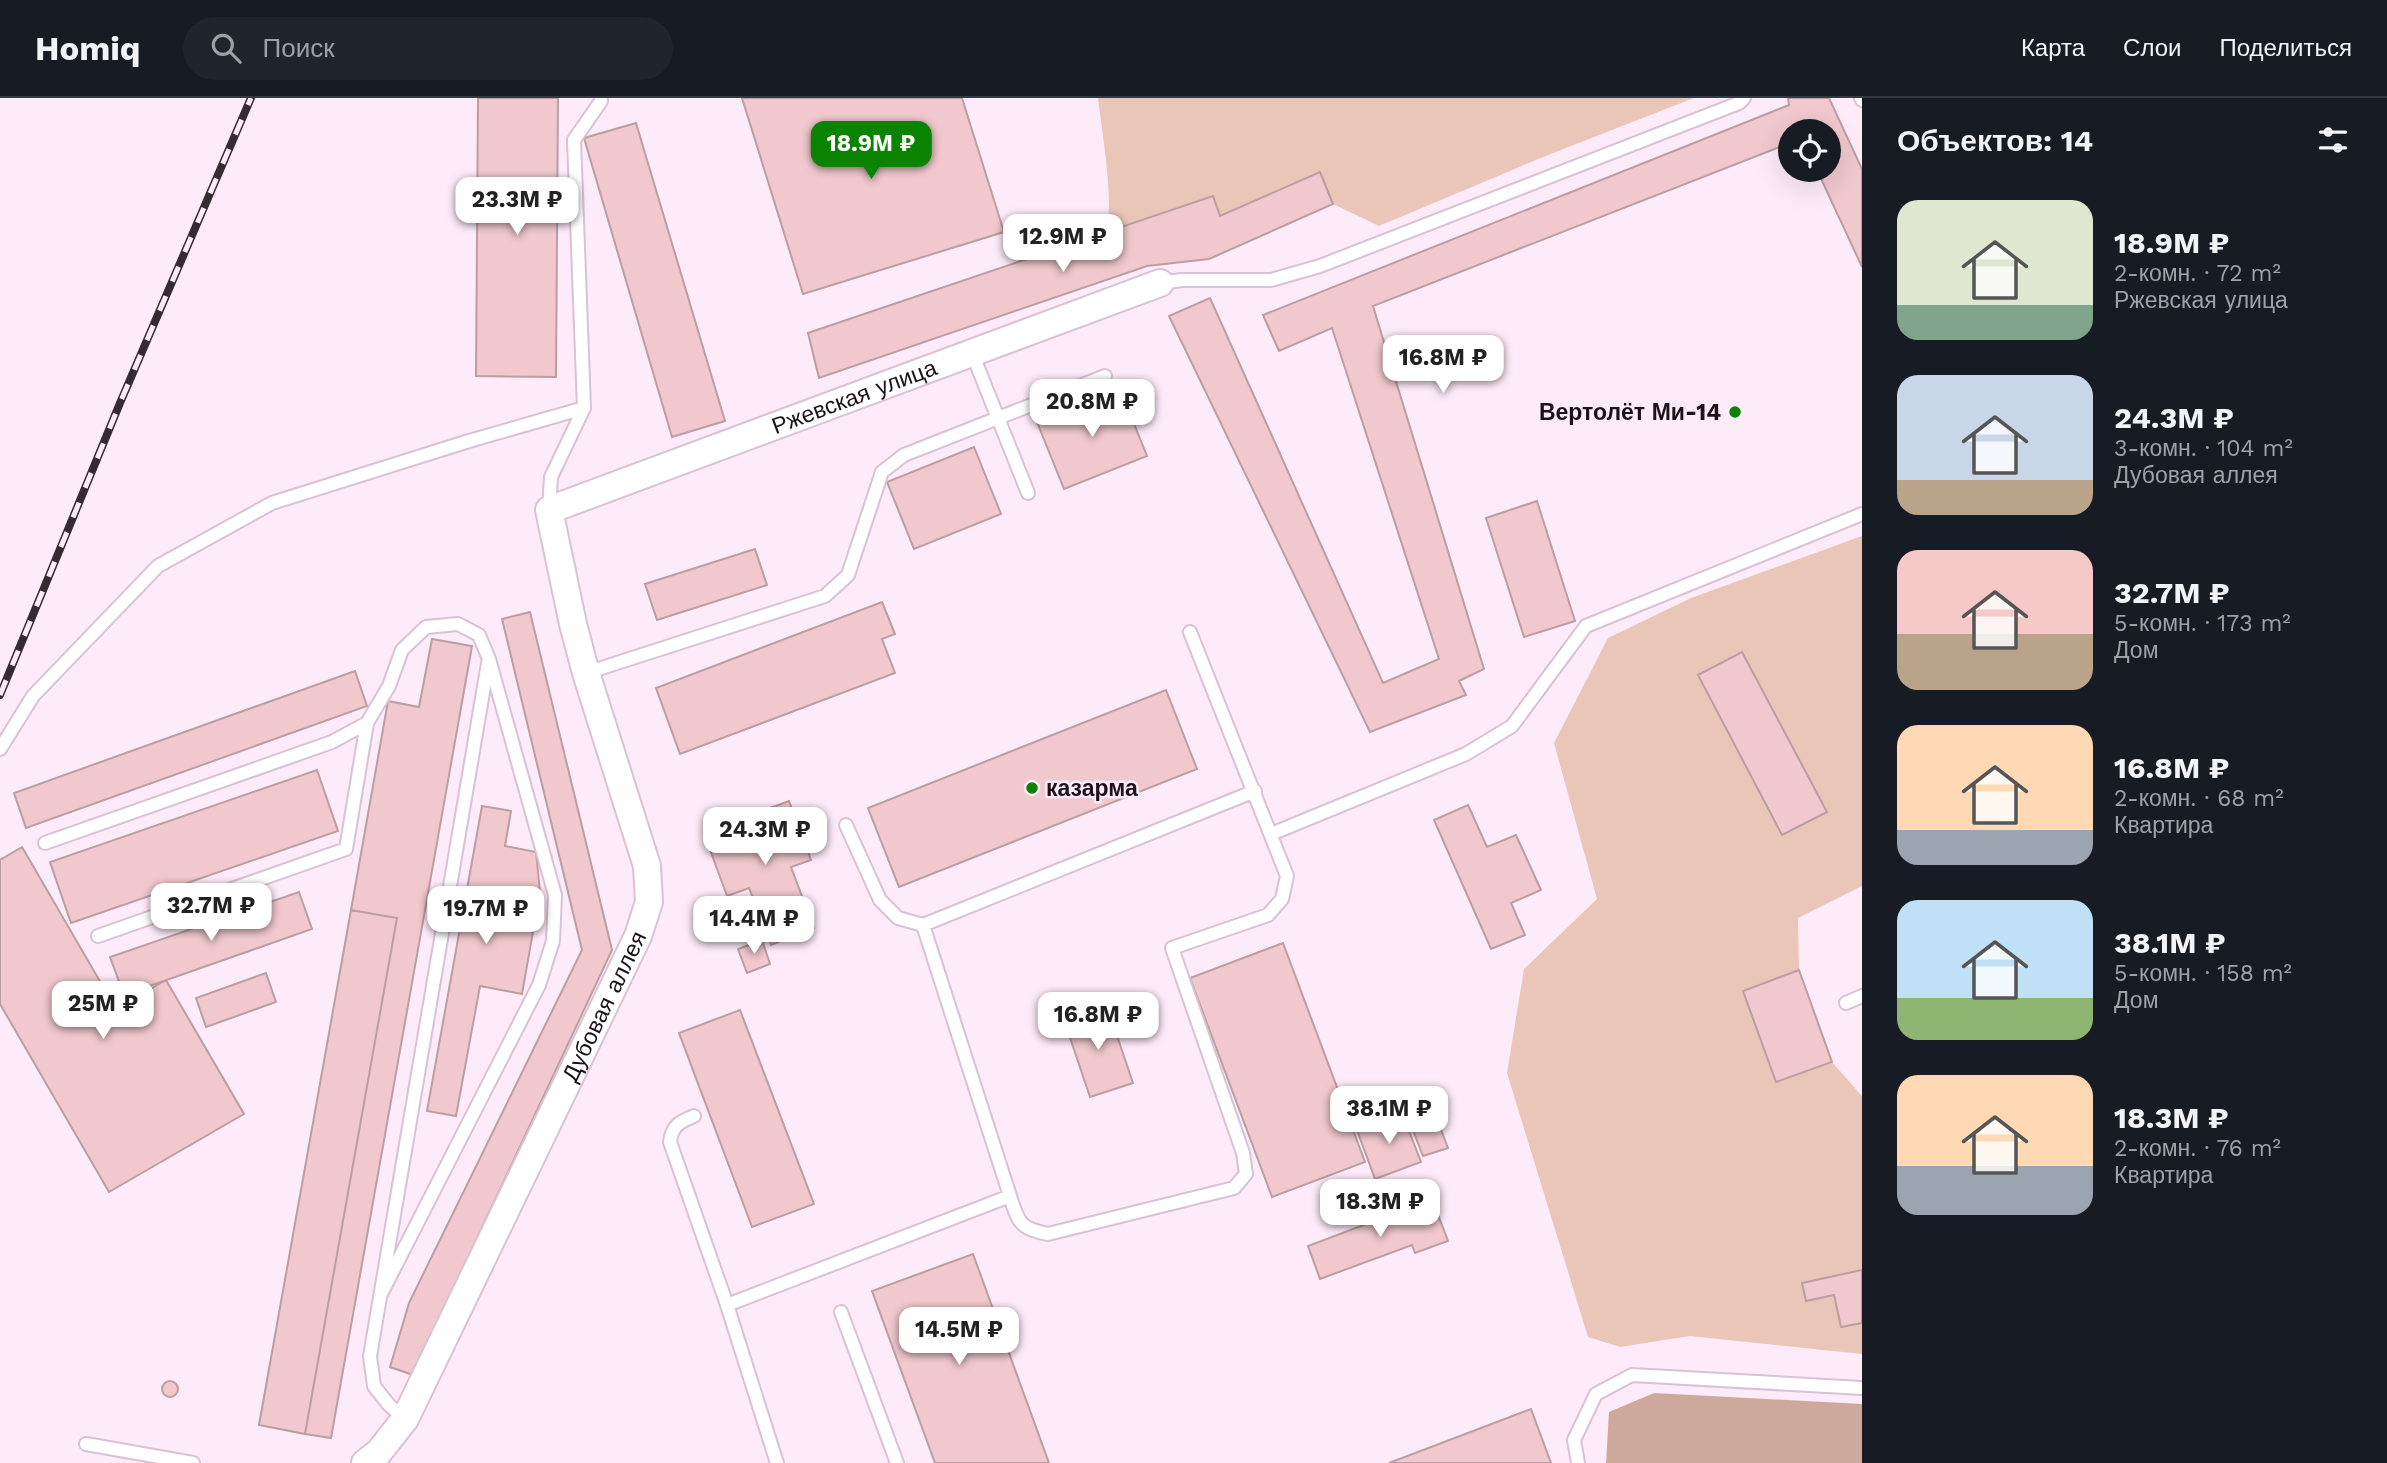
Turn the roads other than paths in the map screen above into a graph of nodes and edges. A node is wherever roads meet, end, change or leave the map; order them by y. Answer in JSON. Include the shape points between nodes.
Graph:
{"nodes":[{"id":1,"x":601,"y":98,"type":"edge"},
{"id":2,"x":1744,"y":98,"type":"edge"},
{"id":3,"x":1160,"y":283,"type":"joint"},
{"id":4,"x":972,"y":353,"type":"junction"},
{"id":5,"x":1105,"y":376,"type":"dead end"},
{"id":6,"x":584,"y":408,"type":"junction"},
{"id":7,"x":998,"y":418,"type":"junction"},
{"id":8,"x":1028,"y":494,"type":"dead end"},
{"id":9,"x":550,"y":510,"type":"junction"},
{"id":10,"x":1862,"y":514,"type":"edge"},
{"id":11,"x":1189,"y":632,"type":"dead end"},
{"id":12,"x":489,"y":659,"type":"junction"},
{"id":13,"x":586,"y":673,"type":"junction"},
{"id":14,"x":367,"y":723,"type":"junction"},
{"id":15,"x":0,"y":748,"type":"edge"},
{"id":16,"x":1255,"y":791,"type":"junction"},
{"id":17,"x":846,"y":825,"type":"dead end"},
{"id":18,"x":1271,"y":834,"type":"junction"},
{"id":19,"x":45,"y":843,"type":"dead end"},
{"id":20,"x":923,"y":925,"type":"junction"},
{"id":21,"x":98,"y":936,"type":"dead end"},
{"id":22,"x":1862,"y":996,"type":"edge"},
{"id":23,"x":1846,"y":1003,"type":"dead end"},
{"id":24,"x":694,"y":1116,"type":"dead end"},
{"id":25,"x":1010,"y":1196,"type":"junction"},
{"id":26,"x":381,"y":1294,"type":"junction"},
{"id":27,"x":727,"y":1306,"type":"junction"},
{"id":28,"x":841,"y":1312,"type":"dead end"},
{"id":29,"x":1862,"y":1388,"type":"edge"},
{"id":30,"x":405,"y":1419,"type":"junction"},
{"id":31,"x":86,"y":1444,"type":"dead end"},
{"id":32,"x":193,"y":1463,"type":"edge"},
{"id":33,"x":365,"y":1463,"type":"edge"},
{"id":34,"x":777,"y":1463,"type":"edge"},
{"id":35,"x":897,"y":1463,"type":"edge"},
{"id":36,"x":1578,"y":1463,"type":"edge"}],
"edges":[{"from":1,"to":6,"type":"lane","via":[[574,140]]},
{"from":2,"to":3,"type":"lane","via":[[1320,266],[1271,280]]},
{"from":3,"to":4,"type":"street","name":"Ржевская улица"},
{"from":4,"to":7,"type":"lane"},
{"from":4,"to":9,"type":"street","name":"Ржевская улица"},
{"from":5,"to":7,"type":"lane"},
{"from":6,"to":9,"type":"lane","via":[[551,477]]},
{"from":6,"to":15,"type":"lane","via":[[272,503],[158,566],[33,696]]},
{"from":7,"to":8,"type":"lane"},
{"from":7,"to":13,"type":"lane","via":[[904,455],[882,472],[848,575],[825,596]]},
{"from":9,"to":13,"type":"street","name":"Дубовая аллея"},
{"from":10,"to":18,"type":"lane","via":[[1586,626],[1512,726],[1466,754]]},
{"from":11,"to":16,"type":"lane"},
{"from":12,"to":14,"type":"lane","via":[[479,635],[458,624],[426,627],[402,650]]},
{"from":12,"to":26,"type":"lane"},
{"from":12,"to":26,"type":"lane","via":[[555,895],[553,941],[539,985]]},
{"from":13,"to":30,"type":"street","name":"Дубовая аллея","via":[[648,866],[649,902],[638,936]]},
{"from":14,"to":19,"type":"lane","via":[[332,742]]},
{"from":14,"to":21,"type":"lane","via":[[346,849]]},
{"from":16,"to":18,"type":"lane"},
{"from":16,"to":20,"type":"lane"},
{"from":17,"to":20,"type":"lane","via":[[880,900],[898,918]]},
{"from":18,"to":25,"type":"lane","via":[[1287,876],[1282,899],[1268,915],[1172,948],[1243,1153],[1246,1174],[1234,1188],[1048,1234],[1028,1230],[1017,1219]]},
{"from":20,"to":25,"type":"lane"},
{"from":22,"to":23,"type":"lane"},
{"from":24,"to":27,"type":"lane","via":[[680,1122],[670,1142]]},
{"from":25,"to":27,"type":"lane"},
{"from":26,"to":30,"type":"lane","via":[[370,1356],[374,1386]]},
{"from":27,"to":34,"type":"lane"},
{"from":28,"to":35,"type":"lane"},
{"from":29,"to":36,"type":"lane","via":[[1632,1375],[1596,1394],[1574,1440]]},
{"from":30,"to":33,"type":"street","name":"Дубовая аллея"},
{"from":31,"to":32,"type":"lane"}]}
